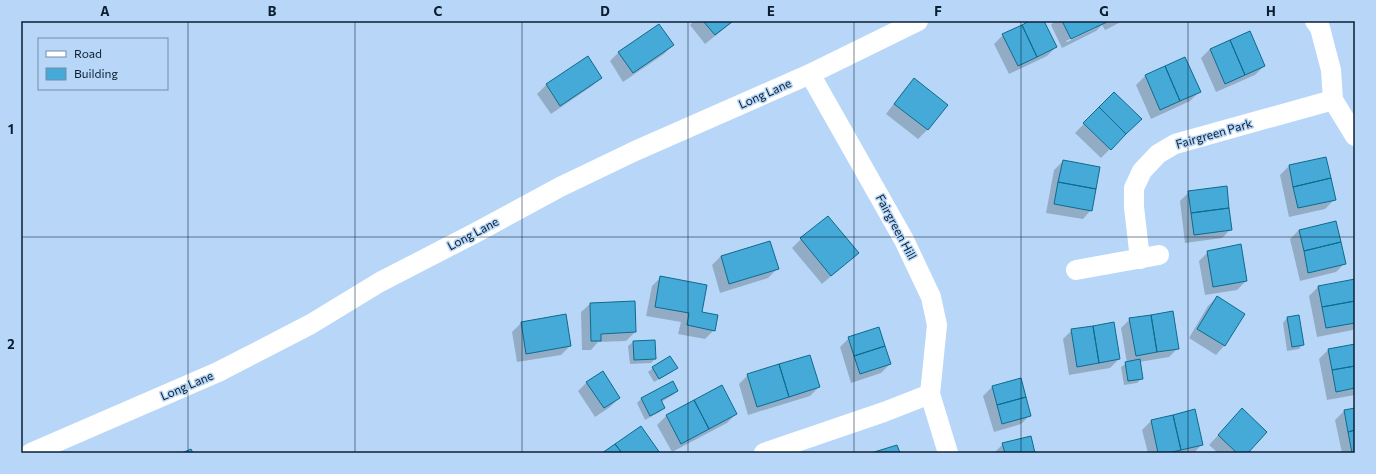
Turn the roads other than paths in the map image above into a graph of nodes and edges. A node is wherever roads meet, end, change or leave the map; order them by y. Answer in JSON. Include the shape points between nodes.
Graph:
{"nodes":[{"id":1,"x":918,"y":21,"type":"edge"},
{"id":2,"x":1316,"y":21,"type":"edge"},
{"id":3,"x":810,"y":74,"type":"junction"},
{"id":4,"x":1333,"y":100,"type":"junction"},
{"id":5,"x":1355,"y":136,"type":"edge"},
{"id":6,"x":1076,"y":270,"type":"dead end"},
{"id":7,"x":930,"y":394,"type":"junction"},
{"id":8,"x":31,"y":453,"type":"edge"},
{"id":9,"x":764,"y":453,"type":"edge"},
{"id":10,"x":948,"y":453,"type":"edge"}],
"edges":[{"from":1,"to":3,"type":"street","name":"Long Lane"},
{"from":2,"to":4,"type":"street","via":[[1331,70]]},
{"from":3,"to":7,"type":"street","name":"Fairgreen Hill","via":[[904,240],[931,297],[937,325]]},
{"from":3,"to":8,"type":"street","name":"Long Lane","via":[[560,187],[380,282],[311,324],[218,372]]},
{"from":4,"to":5,"type":"street"},
{"from":4,"to":6,"type":"street","name":"Fairgreen Park","via":[[1175,144],[1158,154],[1142,171],[1134,188],[1134,207],[1149,257]]},
{"from":7,"to":9,"type":"street"},
{"from":7,"to":10,"type":"street","name":"Fairgreen Hill"}]}
